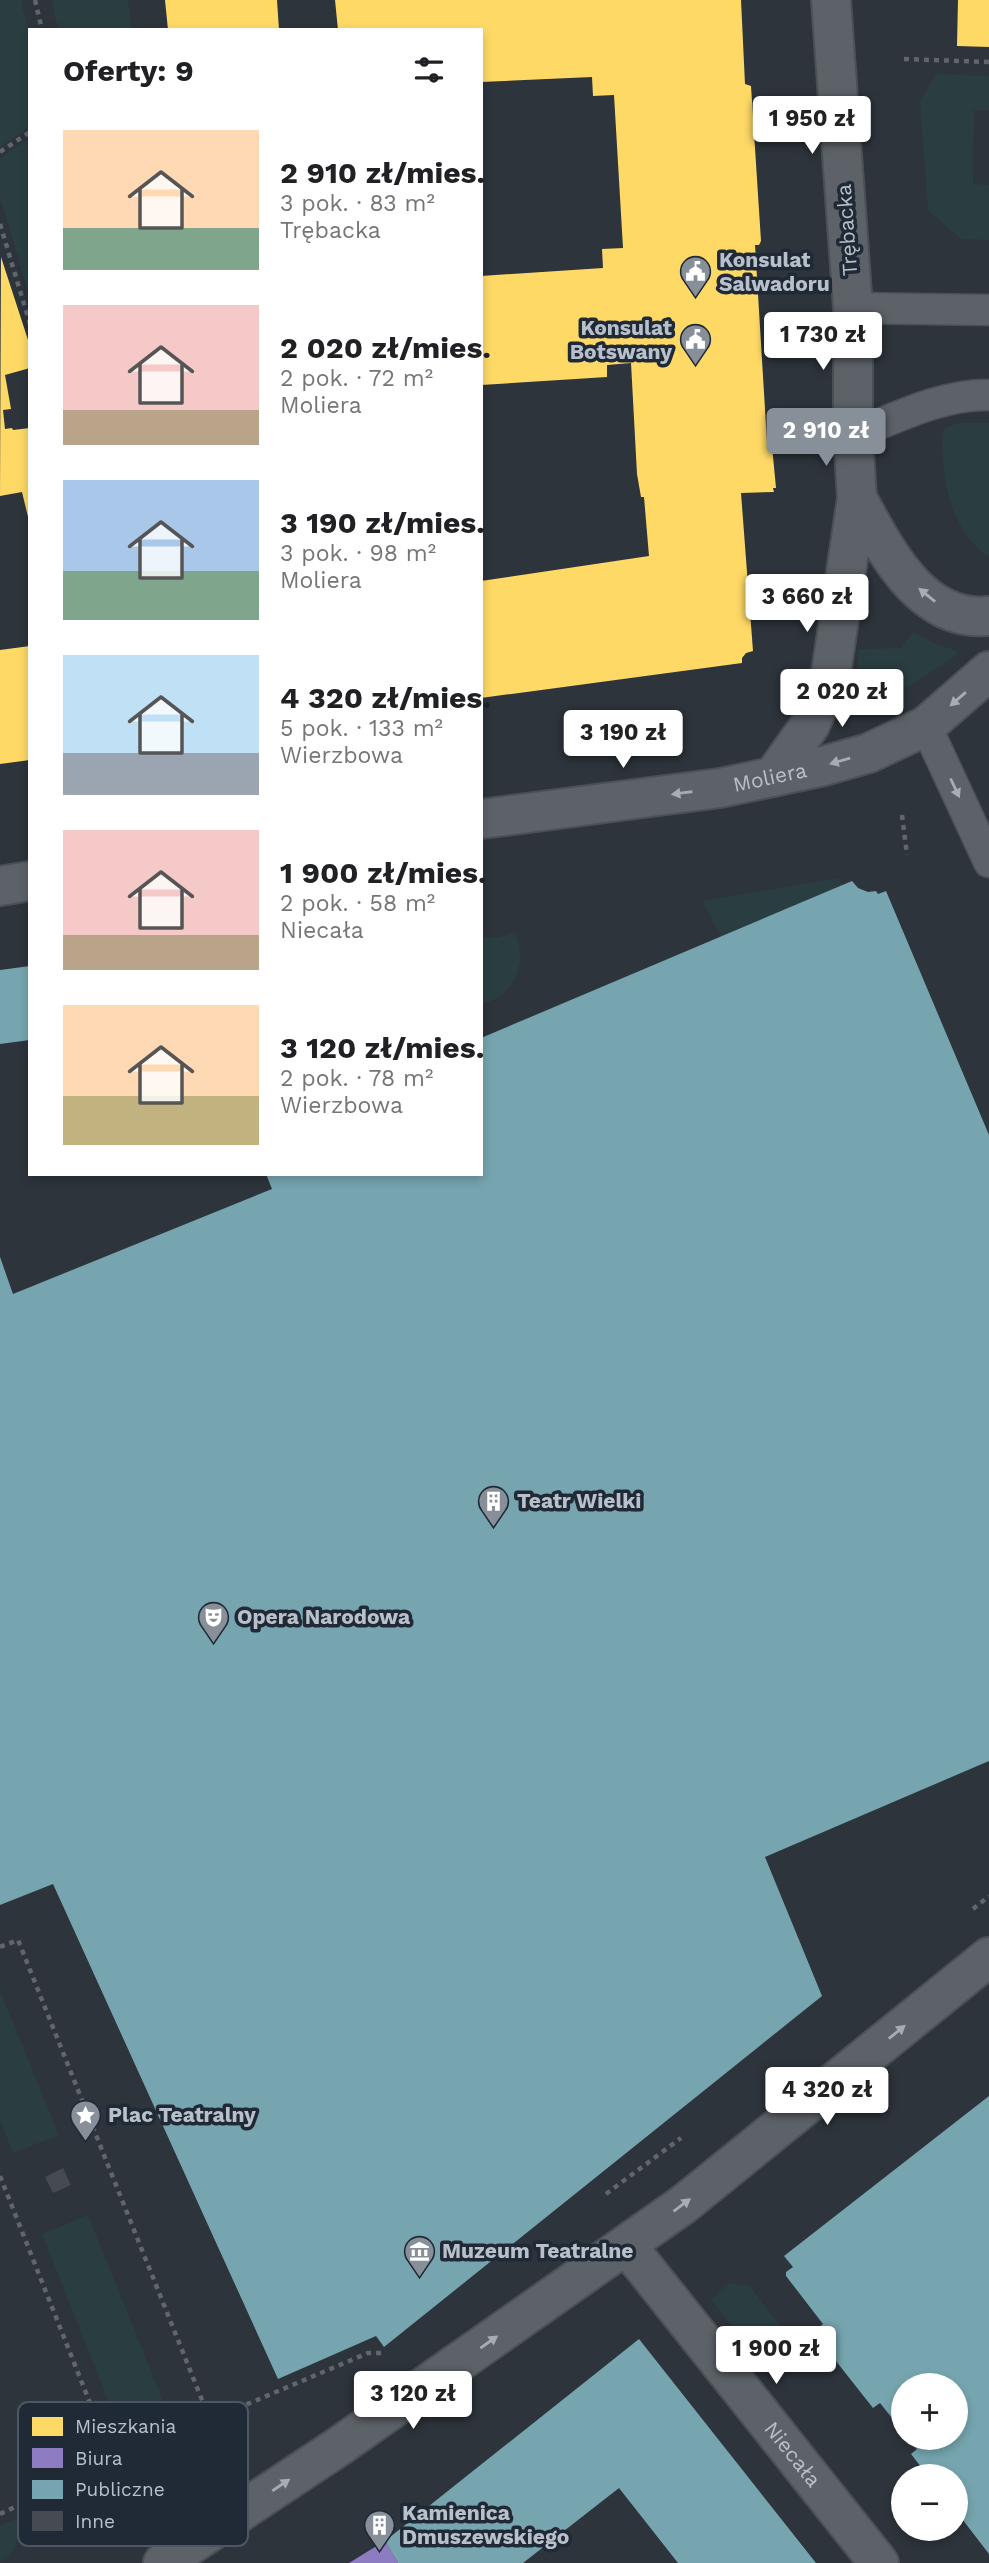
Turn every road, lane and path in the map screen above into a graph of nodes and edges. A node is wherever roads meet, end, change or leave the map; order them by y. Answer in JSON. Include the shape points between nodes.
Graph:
{"nodes":[{"id":1,"x":35,"y":0,"type":"edge"},
{"id":2,"x":831,"y":0,"type":"edge"},
{"id":3,"x":42,"y":28,"type":"edge"},
{"id":4,"x":904,"y":59,"type":"dead end"},
{"id":5,"x":989,"y":62,"type":"edge"},
{"id":6,"x":28,"y":133,"type":"edge"},
{"id":7,"x":0,"y":152,"type":"edge"},
{"id":8,"x":0,"y":224,"type":"edge"},
{"id":9,"x":853,"y":308,"type":"junction"},
{"id":10,"x":989,"y":310,"type":"edge"},
{"id":11,"x":28,"y":317,"type":"edge"},
{"id":12,"x":989,"y":395,"type":"edge"},
{"id":13,"x":853,"y":435,"type":"junction"},
{"id":14,"x":857,"y":498,"type":"junction"},
{"id":15,"x":989,"y":616,"type":"edge"},
{"id":16,"x":989,"y":671,"type":"edge"},
{"id":17,"x":926,"y":726,"type":"junction"},
{"id":18,"x":773,"y":777,"type":"junction"},
{"id":19,"x":902,"y":815,"type":"dead end"},
{"id":20,"x":483,"y":818,"type":"edge"},
{"id":21,"x":907,"y":855,"type":"dead end"},
{"id":22,"x":989,"y":862,"type":"edge"},
{"id":23,"x":28,"y":881,"type":"edge"},
{"id":24,"x":0,"y":886,"type":"edge"},
{"id":25,"x":989,"y":1896,"type":"edge"},
{"id":26,"x":968,"y":1913,"type":"dead end"},
{"id":27,"x":0,"y":1947,"type":"edge"},
{"id":28,"x":989,"y":1958,"type":"edge"},
{"id":29,"x":690,"y":2130,"type":"dead end"},
{"id":30,"x":0,"y":2176,"type":"edge"},
{"id":31,"x":603,"y":2196,"type":"dead end"},
{"id":32,"x":627,"y":2246,"type":"junction"},
{"id":33,"x":396,"y":2354,"type":"dead end"},
{"id":34,"x":90,"y":2402,"type":"edge"},
{"id":35,"x":203,"y":2402,"type":"edge"},
{"id":36,"x":248,"y":2404,"type":"edge"},
{"id":37,"x":18,"y":2506,"type":"edge"},
{"id":38,"x":248,"y":2507,"type":"edge"},
{"id":39,"x":0,"y":2514,"type":"edge"},
{"id":40,"x":189,"y":2546,"type":"edge"},
{"id":41,"x":163,"y":2563,"type":"edge"},
{"id":42,"x":879,"y":2563,"type":"edge"}],
"edges":[{"from":1,"to":3,"type":"path"},
{"from":2,"to":9,"type":"street","name":"Trębacka"},
{"from":4,"to":5,"type":"path"},
{"from":6,"to":7,"type":"path"},
{"from":8,"to":11,"type":"path"},
{"from":9,"to":10,"type":"lane"},
{"from":9,"to":13,"type":"street","name":"Trębacka"},
{"from":12,"to":13,"type":"lane","via":[[971,394],[920,408]]},
{"from":13,"to":14,"type":"street","name":"Trębacka"},
{"from":15,"to":14,"type":"street","one_way":true,"via":[[949,611],[924,596],[889,557]]},
{"from":14,"to":18,"type":"street","name":"Trębacka","via":[[830,680],[810,726]]},
{"from":16,"to":17,"type":"street","name":"Moliera","one_way":true},
{"from":17,"to":18,"type":"street","name":"Moliera","one_way":true,"via":[[869,753]]},
{"from":17,"to":22,"type":"lane","one_way":true},
{"from":18,"to":20,"type":"street","name":"Moliera","one_way":true,"via":[[720,788]]},
{"from":19,"to":21,"type":"path"},
{"from":23,"to":24,"type":"street"},
{"from":25,"to":26,"type":"path"},
{"from":27,"to":35,"type":"path","via":[[18,1940]]},
{"from":32,"to":28,"type":"street","one_way":true},
{"from":29,"to":31,"type":"path"},
{"from":30,"to":34,"type":"path"},
{"from":38,"to":32,"type":"street","one_way":true},
{"from":32,"to":42,"type":"street","name":"Niecała"},
{"from":33,"to":36,"type":"path","via":[[368,2353]]},
{"from":37,"to":39,"type":"path"},
{"from":41,"to":40,"type":"street","one_way":true}]}
